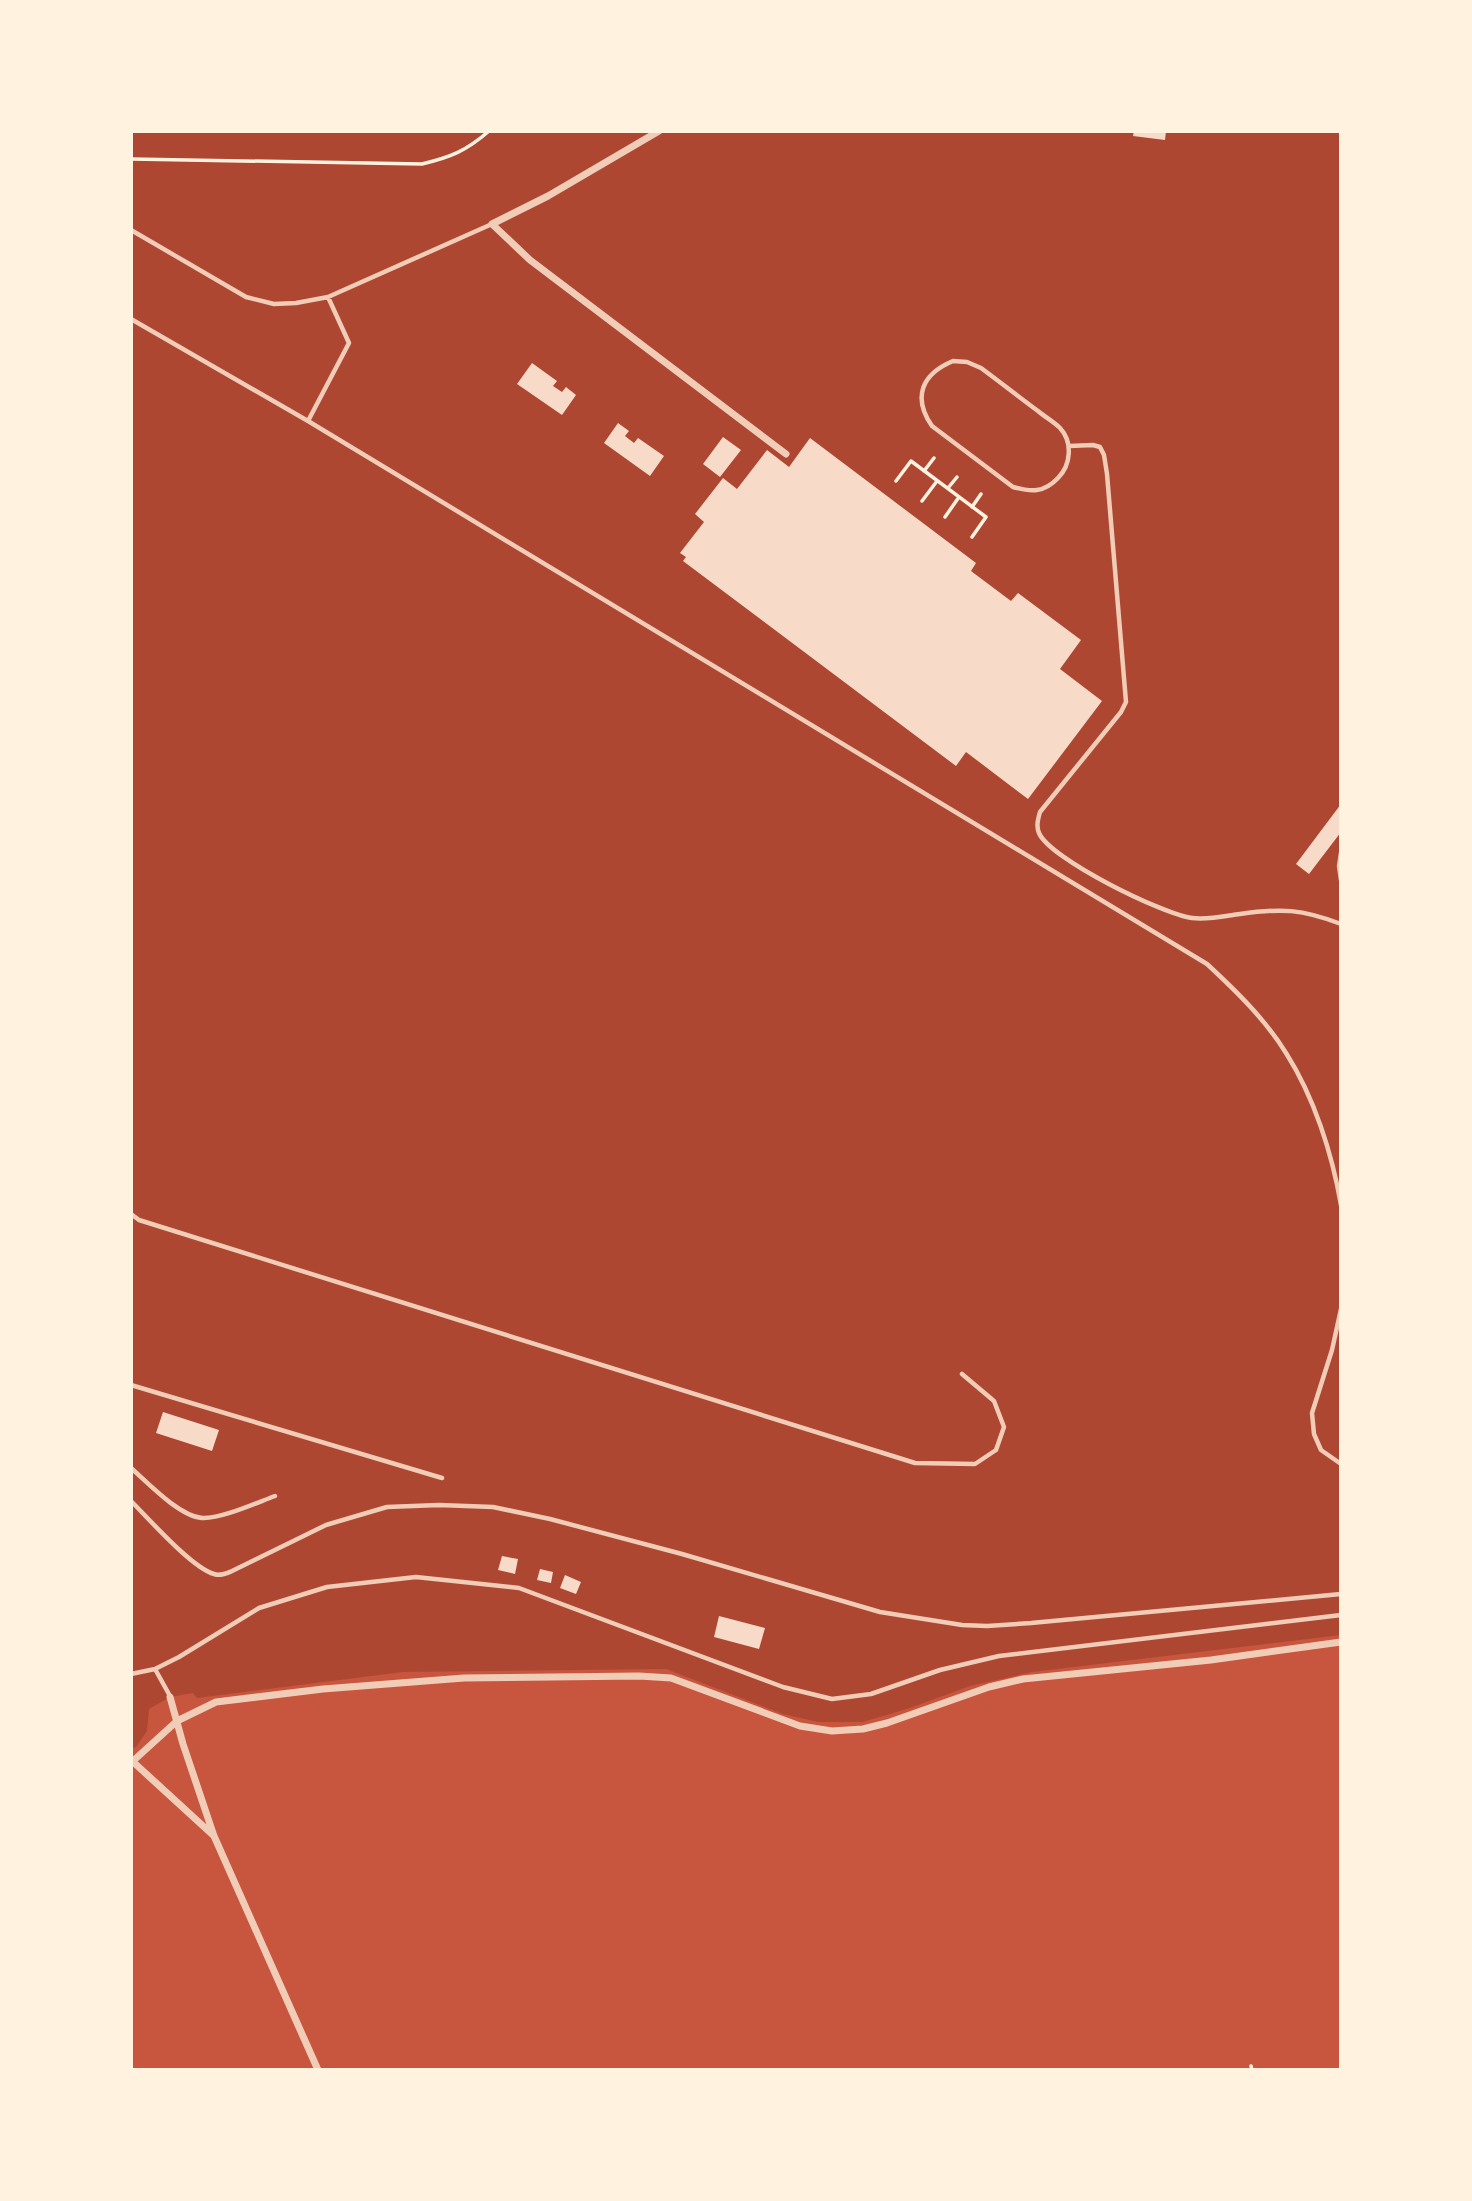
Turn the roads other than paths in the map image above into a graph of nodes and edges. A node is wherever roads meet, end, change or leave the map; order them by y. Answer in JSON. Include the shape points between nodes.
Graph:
{"nodes":[{"id":1,"x":659,"y":131,"type":"edge"},
{"id":2,"x":492,"y":224,"type":"junction"},
{"id":3,"x":131,"y":230,"type":"edge"},
{"id":4,"x":328,"y":297,"type":"junction"},
{"id":5,"x":131,"y":319,"type":"edge"},
{"id":6,"x":308,"y":421,"type":"junction"},
{"id":7,"x":1069,"y":446,"type":"junction"},
{"id":8,"x":786,"y":454,"type":"dead end"},
{"id":9,"x":1341,"y":853,"type":"edge"},
{"id":10,"x":1341,"y":880,"type":"edge"},
{"id":11,"x":1341,"y":924,"type":"edge"},
{"id":12,"x":1341,"y":1205,"type":"edge"},
{"id":13,"x":131,"y":1214,"type":"edge"},
{"id":14,"x":1341,"y":1310,"type":"edge"},
{"id":15,"x":962,"y":1374,"type":"dead end"},
{"id":16,"x":131,"y":1385,"type":"edge"},
{"id":17,"x":1341,"y":1464,"type":"edge"},
{"id":18,"x":131,"y":1468,"type":"edge"},
{"id":19,"x":442,"y":1478,"type":"dead end"},
{"id":20,"x":275,"y":1496,"type":"dead end"},
{"id":21,"x":131,"y":1501,"type":"edge"},
{"id":22,"x":1341,"y":1594,"type":"edge"},
{"id":23,"x":1341,"y":1615,"type":"edge"},
{"id":24,"x":1341,"y":1642,"type":"edge"},
{"id":25,"x":155,"y":1669,"type":"junction"},
{"id":26,"x":131,"y":1674,"type":"edge"},
{"id":27,"x":170,"y":1697,"type":"joint"},
{"id":28,"x":177,"y":1721,"type":"junction"},
{"id":29,"x":132,"y":1761,"type":"edge"},
{"id":30,"x":214,"y":1836,"type":"junction"},
{"id":31,"x":318,"y":2070,"type":"edge"}],
"edges":[{"from":1,"to":2,"type":"street","via":[[548,197]]},
{"from":2,"to":4,"type":"lane"},
{"from":2,"to":8,"type":"street","via":[[530,260]]},
{"from":3,"to":4,"type":"lane","via":[[246,297],[274,304]]},
{"from":4,"to":6,"type":"lane","via":[[349,343]]},
{"from":5,"to":6,"type":"lane"},
{"from":6,"to":12,"type":"lane","via":[[1207,964],[1237,991],[1287,1054],[1323,1131]]},
{"from":7,"to":7,"type":"lane","via":[[1060,428],[967,362],[939,367],[922,392],[924,415],[932,426],[1013,487],[1040,491],[1054,483],[1067,463]]},
{"from":7,"to":11,"type":"lane","via":[[1093,445],[1104,455],[1126,702],[1040,812],[1039,834],[1084,870],[1178,915],[1195,918],[1298,911]]},
{"from":9,"to":10,"type":"lane"},
{"from":13,"to":15,"type":"lane","via":[[915,1463],[975,1464],[996,1450],[1004,1427],[994,1401]]},
{"from":14,"to":17,"type":"lane","via":[[1312,1413],[1321,1450]]},
{"from":16,"to":19,"type":"lane"},
{"from":18,"to":20,"type":"lane","via":[[184,1513],[202,1518]]},
{"from":21,"to":22,"type":"lane","via":[[184,1553],[218,1575],[361,1513],[439,1505],[492,1507],[551,1519],[880,1612],[962,1625],[1031,1623]]},
{"from":23,"to":25,"type":"lane","via":[[999,1656],[871,1694],[832,1699],[783,1687],[519,1588],[416,1577],[327,1587],[258,1608]]},
{"from":24,"to":28,"type":"street","via":[[1023,1679],[863,1729],[800,1726],[671,1678],[639,1676],[464,1678],[323,1689],[216,1702]]},
{"from":25,"to":26,"type":"lane"},
{"from":25,"to":27,"type":"lane"},
{"from":27,"to":28,"type":"street"},
{"from":28,"to":29,"type":"street"},
{"from":28,"to":30,"type":"street"},
{"from":29,"to":30,"type":"street"},
{"from":30,"to":31,"type":"street"}]}
